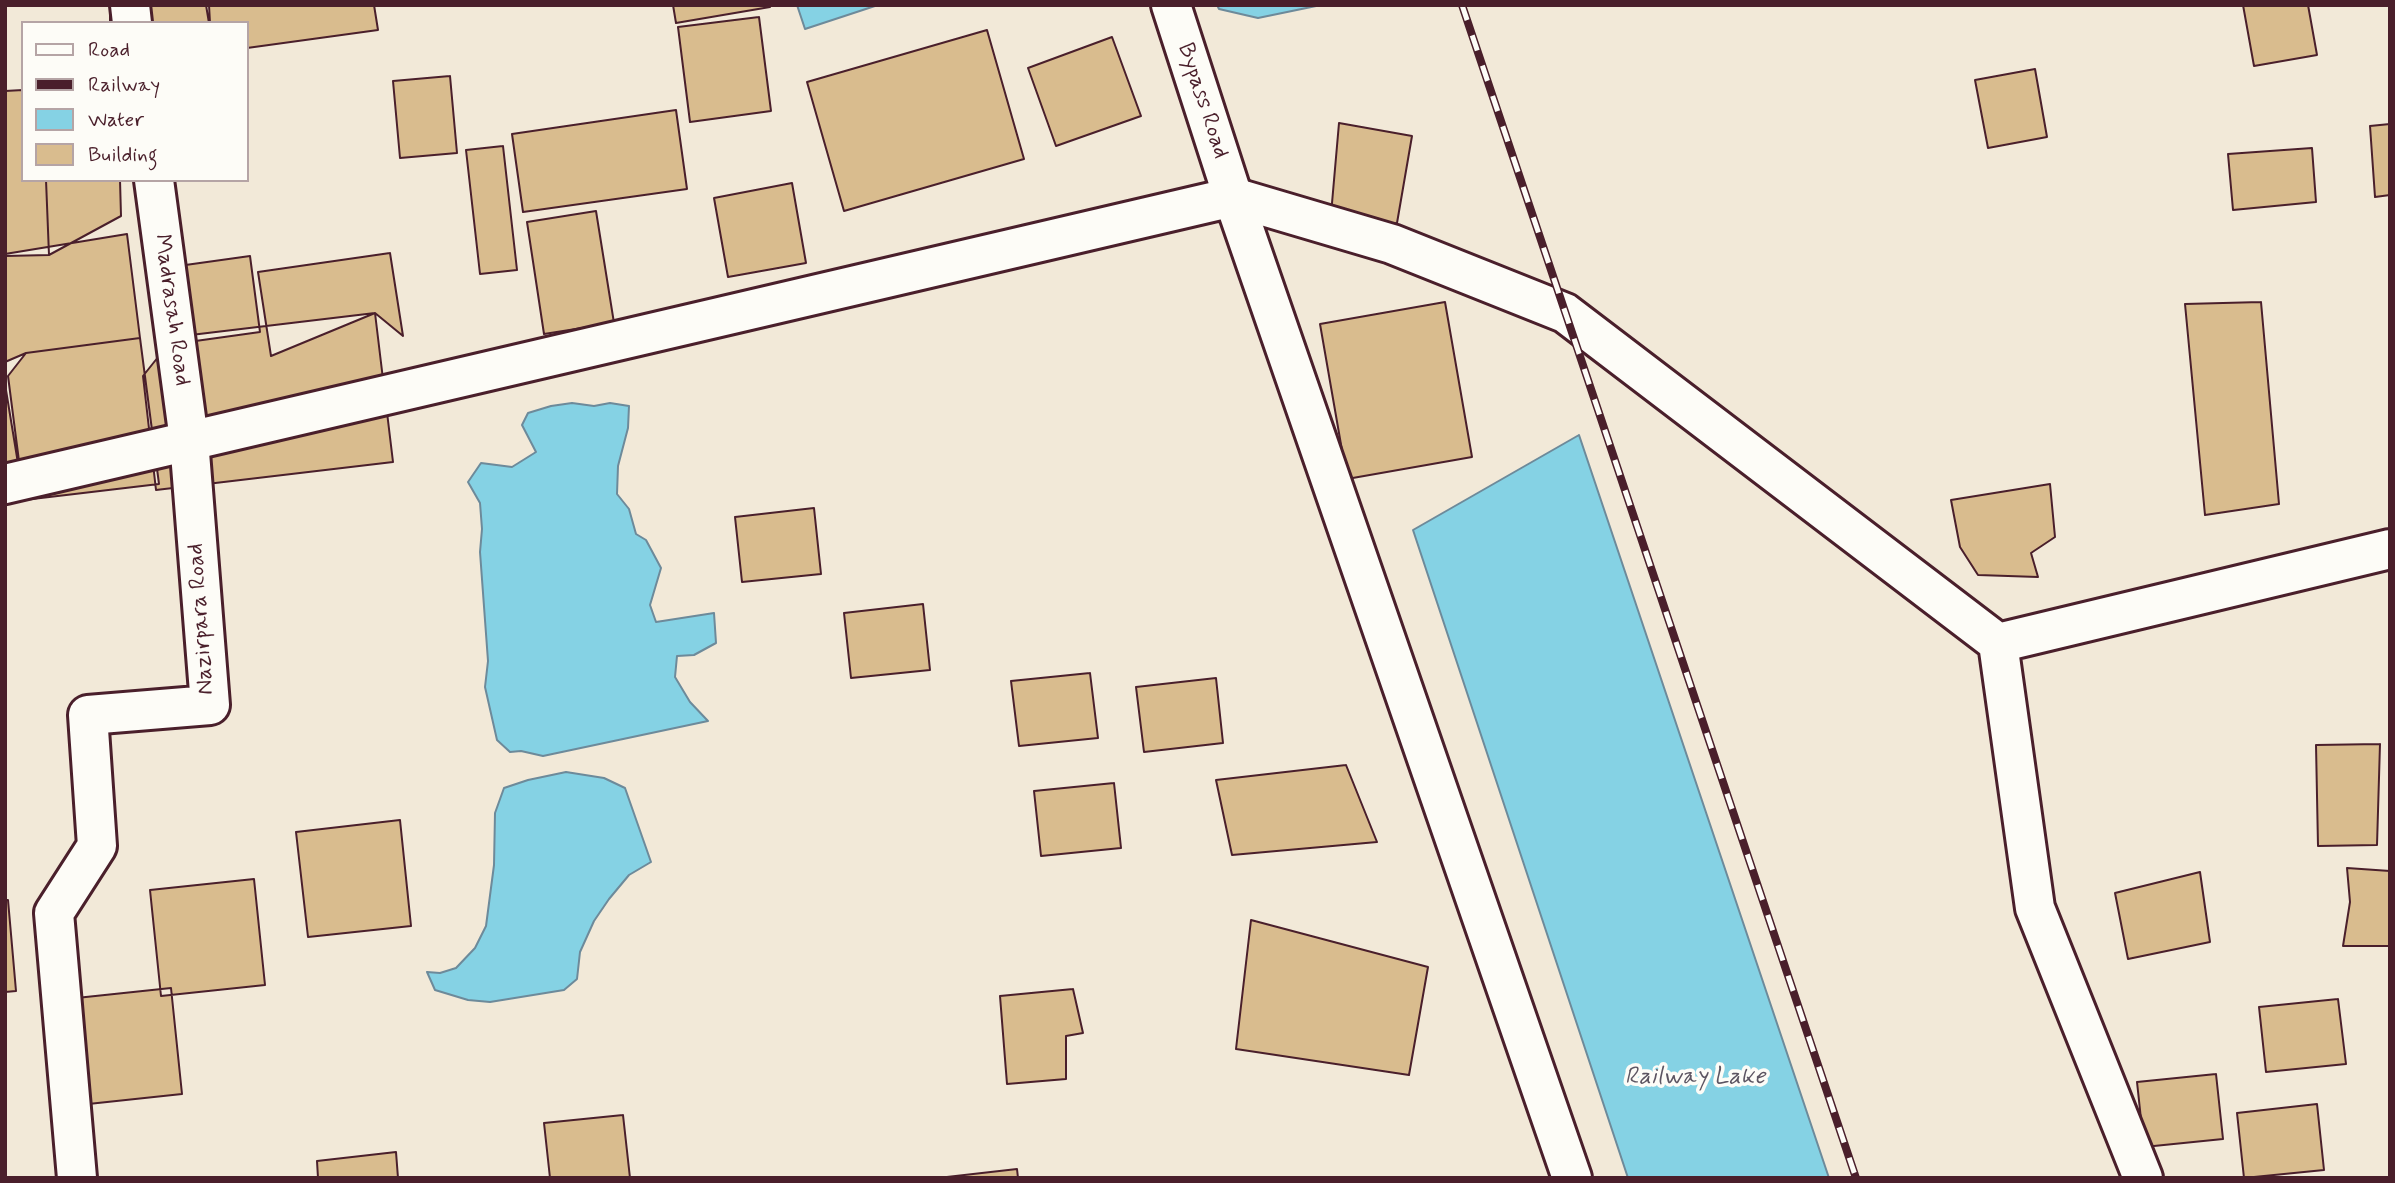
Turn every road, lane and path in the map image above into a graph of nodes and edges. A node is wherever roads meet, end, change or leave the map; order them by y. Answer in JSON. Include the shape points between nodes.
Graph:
{"nodes":[{"id":1,"x":1171,"y":5,"type":"edge"},
{"id":2,"x":154,"y":182,"type":"edge"},
{"id":3,"x":1233,"y":197,"type":"junction"},
{"id":4,"x":189,"y":439,"type":"junction"},
{"id":5,"x":5,"y":484,"type":"edge"},
{"id":6,"x":2390,"y":549,"type":"edge"},
{"id":7,"x":1998,"y":643,"type":"junction"},
{"id":8,"x":77,"y":1178,"type":"edge"},
{"id":9,"x":1572,"y":1178,"type":"edge"},
{"id":10,"x":2143,"y":1178,"type":"edge"}],
"edges":[{"from":1,"to":3,"type":"street","name":"Bypass Road"},
{"from":2,"to":4,"type":"street","name":"Madrasah Road"},
{"from":3,"to":4,"type":"street"},
{"from":3,"to":7,"type":"street","via":[[1392,244],[1565,313]]},
{"from":3,"to":9,"type":"street","name":"Bypass Road"},
{"from":4,"to":5,"type":"street"},
{"from":4,"to":8,"type":"street","name":"Nazirpara Road","via":[[210,705],[88,715],[97,846],[54,913]]},
{"from":6,"to":7,"type":"street"},
{"from":7,"to":10,"type":"street","via":[[2035,908]]}]}
